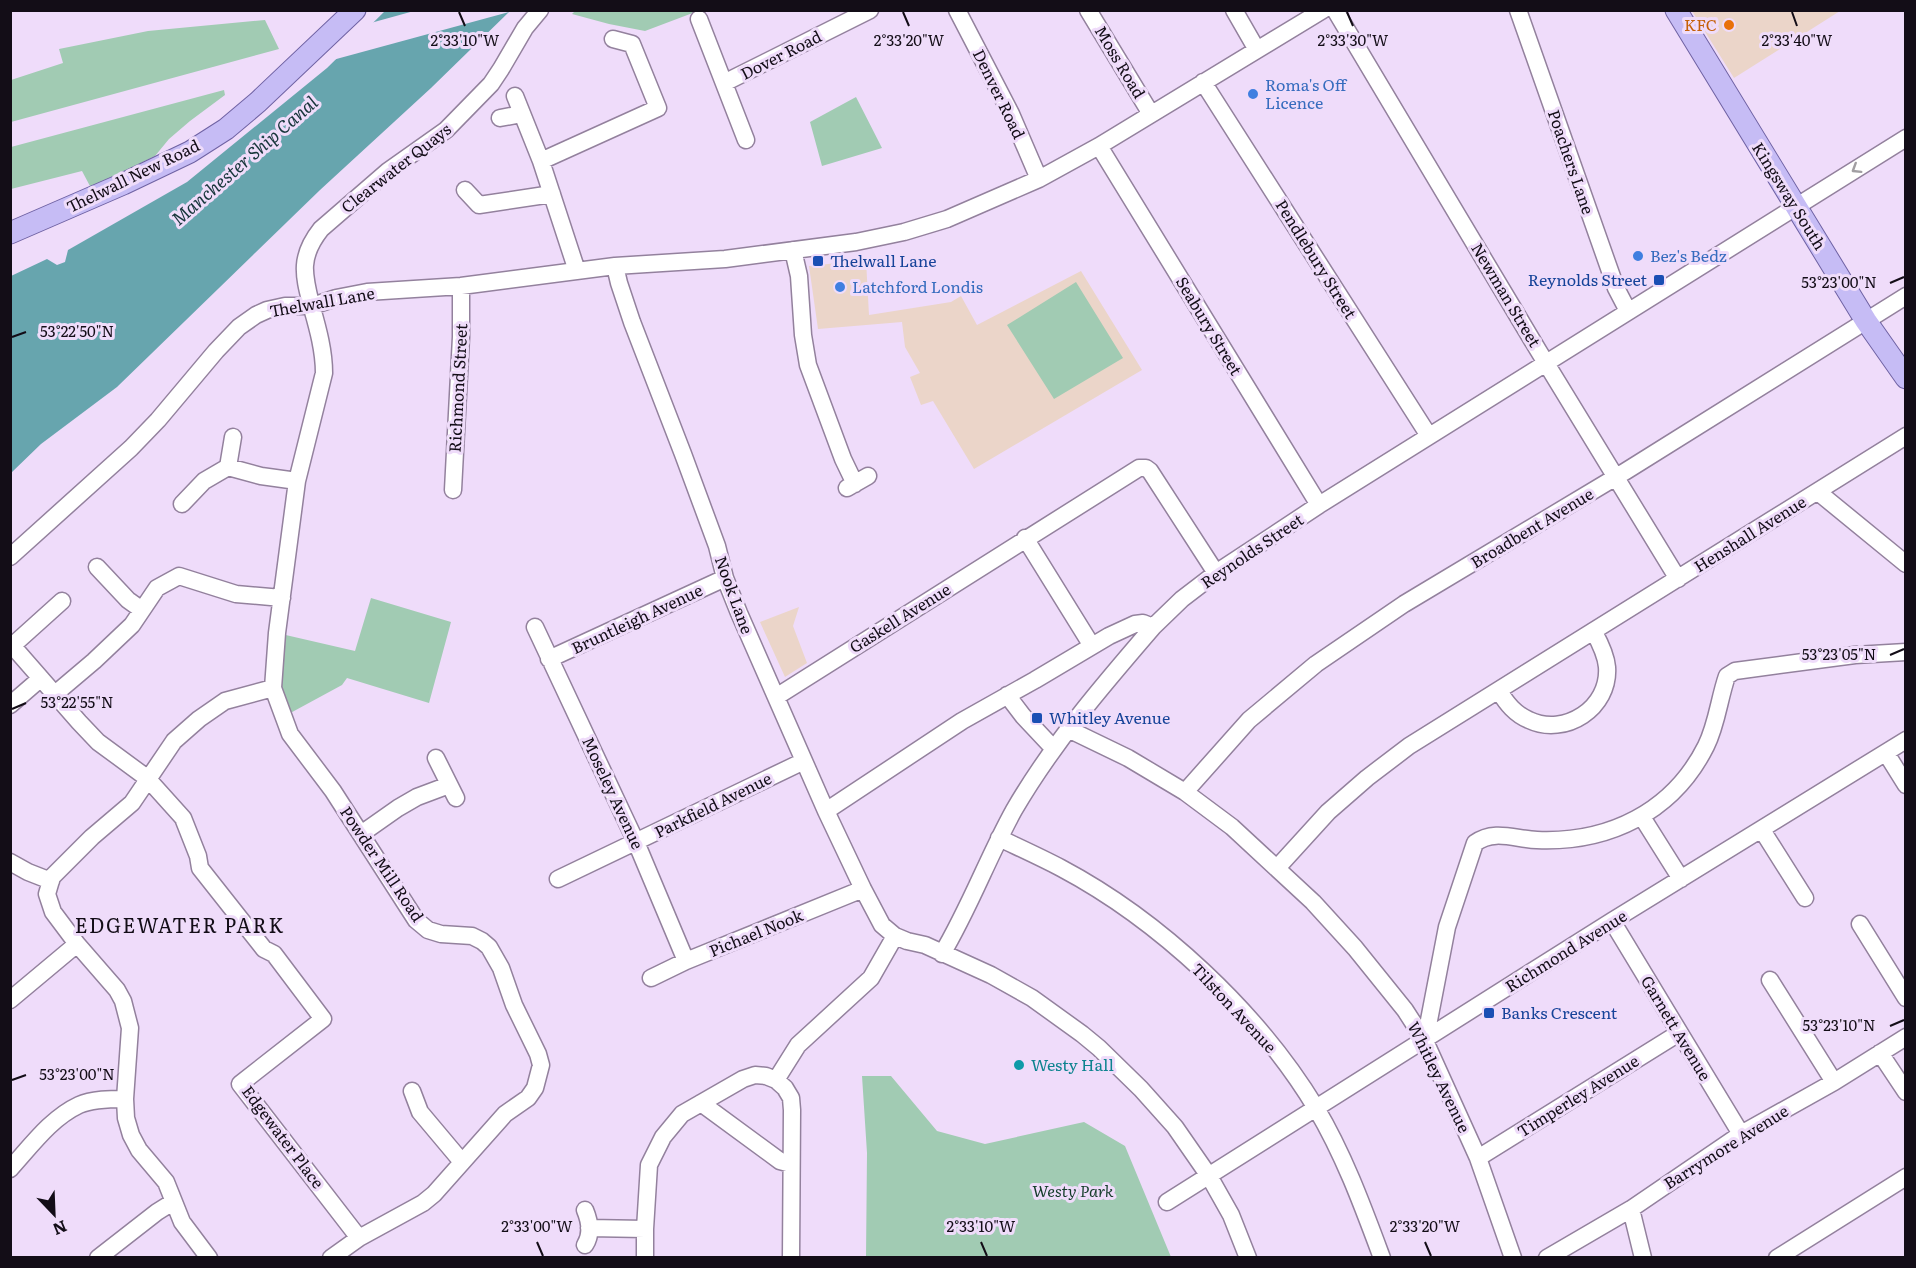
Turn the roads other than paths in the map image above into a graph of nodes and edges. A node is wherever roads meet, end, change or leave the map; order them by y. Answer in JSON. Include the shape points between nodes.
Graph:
{"nodes":[{"id":1,"x":355,"y":10,"type":"edge"},
{"id":2,"x":540,"y":10,"type":"edge"},
{"id":3,"x":870,"y":10,"type":"edge"},
{"id":4,"x":957,"y":10,"type":"edge"},
{"id":5,"x":1088,"y":10,"type":"edge"},
{"id":6,"x":1234,"y":10,"type":"edge"},
{"id":7,"x":1323,"y":10,"type":"edge"},
{"id":8,"x":1335,"y":10,"type":"edge"},
{"id":9,"x":1518,"y":10,"type":"edge"},
{"id":10,"x":1676,"y":10,"type":"edge"},
{"id":11,"x":699,"y":20,"type":"dead end"},
{"id":12,"x":613,"y":39,"type":"dead end"},
{"id":13,"x":1257,"y":50,"type":"junction"},
{"id":14,"x":1203,"y":82,"type":"junction"},
{"id":15,"x":724,"y":83,"type":"junction"},
{"id":16,"x":515,"y":96,"type":"dead end"},
{"id":17,"x":522,"y":114,"type":"junction"},
{"id":18,"x":1151,"y":114,"type":"junction"},
{"id":19,"x":500,"y":118,"type":"dead end"},
{"id":20,"x":1905,"y":138,"type":"edge"},
{"id":21,"x":746,"y":140,"type":"dead end"},
{"id":22,"x":1099,"y":146,"type":"junction"},
{"id":23,"x":541,"y":161,"type":"junction"},
{"id":24,"x":1039,"y":179,"type":"junction"},
{"id":25,"x":465,"y":190,"type":"dead end"},
{"id":26,"x":552,"y":194,"type":"junction"},
{"id":27,"x":1796,"y":207,"type":"junction"},
{"id":28,"x":10,"y":233,"type":"edge"},
{"id":29,"x":793,"y":250,"type":"junction"},
{"id":30,"x":615,"y":266,"type":"junction"},
{"id":31,"x":577,"y":271,"type":"junction"},
{"id":32,"x":461,"y":286,"type":"junction"},
{"id":33,"x":1905,"y":296,"type":"edge"},
{"id":34,"x":312,"y":306,"type":"junction"},
{"id":35,"x":1628,"y":311,"type":"junction"},
{"id":36,"x":1866,"y":321,"type":"junction"},
{"id":37,"x":1546,"y":363,"type":"junction"},
{"id":38,"x":1905,"y":378,"type":"edge"},
{"id":39,"x":1429,"y":436,"type":"junction"},
{"id":40,"x":1905,"y":436,"type":"edge"},
{"id":41,"x":233,"y":437,"type":"dead end"},
{"id":42,"x":228,"y":467,"type":"junction"},
{"id":43,"x":1617,"y":477,"type":"junction"},
{"id":44,"x":297,"y":480,"type":"junction"},
{"id":45,"x":857,"y":483,"type":"dead end"},
{"id":46,"x":453,"y":490,"type":"dead end"},
{"id":47,"x":1818,"y":492,"type":"junction"},
{"id":48,"x":182,"y":504,"type":"dead end"},
{"id":49,"x":1319,"y":505,"type":"junction"},
{"id":50,"x":1024,"y":538,"type":"junction"},
{"id":51,"x":10,"y":557,"type":"edge"},
{"id":52,"x":1905,"y":564,"type":"edge"},
{"id":53,"x":97,"y":567,"type":"dead end"},
{"id":54,"x":1216,"y":573,"type":"junction"},
{"id":55,"x":725,"y":578,"type":"junction"},
{"id":56,"x":1678,"y":579,"type":"junction"},
{"id":57,"x":282,"y":598,"type":"junction"},
{"id":58,"x":62,"y":601,"type":"dead end"},
{"id":59,"x":142,"y":610,"type":"junction"},
{"id":60,"x":535,"y":627,"type":"dead end"},
{"id":61,"x":1153,"y":627,"type":"junction"},
{"id":62,"x":1594,"y":632,"type":"junction"},
{"id":63,"x":11,"y":644,"type":"edge"},
{"id":64,"x":1092,"y":646,"type":"junction"},
{"id":65,"x":1905,"y":652,"type":"edge"},
{"id":66,"x":549,"y":659,"type":"junction"},
{"id":67,"x":40,"y":679,"type":"junction"},
{"id":68,"x":273,"y":688,"type":"junction"},
{"id":69,"x":1499,"y":691,"type":"junction"},
{"id":70,"x":55,"y":694,"type":"junction"},
{"id":71,"x":1007,"y":695,"type":"junction"},
{"id":72,"x":776,"y":697,"type":"junction"},
{"id":73,"x":10,"y":705,"type":"edge"},
{"id":74,"x":1068,"y":729,"type":"junction"},
{"id":75,"x":1905,"y":740,"type":"edge"},
{"id":76,"x":1054,"y":749,"type":"junction"},
{"id":77,"x":1886,"y":753,"type":"junction"},
{"id":78,"x":436,"y":758,"type":"dead end"},
{"id":79,"x":804,"y":761,"type":"junction"},
{"id":80,"x":147,"y":778,"type":"junction"},
{"id":81,"x":1905,"y":785,"type":"edge"},
{"id":82,"x":1185,"y":792,"type":"junction"},
{"id":83,"x":826,"y":811,"type":"junction"},
{"id":84,"x":1642,"y":817,"type":"junction"},
{"id":85,"x":1762,"y":830,"type":"junction"},
{"id":86,"x":361,"y":834,"type":"junction"},
{"id":87,"x":999,"y":838,"type":"junction"},
{"id":88,"x":636,"y":842,"type":"junction"},
{"id":89,"x":10,"y":862,"type":"edge"},
{"id":90,"x":1277,"y":868,"type":"junction"},
{"id":91,"x":558,"y":879,"type":"dead end"},
{"id":92,"x":1681,"y":879,"type":"junction"},
{"id":93,"x":51,"y":881,"type":"junction"},
{"id":94,"x":863,"y":889,"type":"junction"},
{"id":95,"x":1805,"y":898,"type":"dead end"},
{"id":96,"x":1612,"y":921,"type":"junction"},
{"id":97,"x":1860,"y":924,"type":"dead end"},
{"id":98,"x":895,"y":936,"type":"junction"},
{"id":99,"x":77,"y":944,"type":"junction"},
{"id":100,"x":942,"y":954,"type":"junction"},
{"id":101,"x":686,"y":961,"type":"junction"},
{"id":102,"x":651,"y":978,"type":"dead end"},
{"id":103,"x":1770,"y":981,"type":"dead end"},
{"id":104,"x":1905,"y":998,"type":"edge"},
{"id":105,"x":10,"y":1000,"type":"edge"},
{"id":106,"x":1679,"y":1033,"type":"junction"},
{"id":107,"x":1905,"y":1037,"type":"edge"},
{"id":108,"x":1425,"y":1041,"type":"junction"},
{"id":109,"x":1880,"y":1053,"type":"junction"},
{"id":110,"x":776,"y":1080,"type":"junction"},
{"id":111,"x":1834,"y":1082,"type":"junction"},
{"id":112,"x":412,"y":1091,"type":"dead end"},
{"id":113,"x":1905,"y":1092,"type":"edge"},
{"id":114,"x":125,"y":1099,"type":"junction"},
{"id":115,"x":701,"y":1103,"type":"junction"},
{"id":116,"x":1316,"y":1109,"type":"junction"},
{"id":117,"x":1741,"y":1134,"type":"junction"},
{"id":118,"x":1478,"y":1158,"type":"junction"},
{"id":119,"x":462,"y":1162,"type":"junction"},
{"id":120,"x":791,"y":1164,"type":"junction"},
{"id":121,"x":10,"y":1169,"type":"edge"},
{"id":122,"x":1209,"y":1176,"type":"junction"},
{"id":123,"x":1905,"y":1176,"type":"edge"},
{"id":124,"x":173,"y":1202,"type":"junction"},
{"id":125,"x":1167,"y":1202,"type":"dead end"},
{"id":126,"x":1631,"y":1209,"type":"junction"},
{"id":127,"x":585,"y":1210,"type":"dead end"},
{"id":128,"x":589,"y":1228,"type":"junction"},
{"id":129,"x":645,"y":1229,"type":"junction"},
{"id":130,"x":359,"y":1238,"type":"junction"},
{"id":131,"x":585,"y":1245,"type":"dead end"},
{"id":132,"x":98,"y":1257,"type":"edge"},
{"id":133,"x":209,"y":1257,"type":"edge"},
{"id":134,"x":331,"y":1257,"type":"edge"},
{"id":135,"x":645,"y":1257,"type":"edge"},
{"id":136,"x":792,"y":1257,"type":"edge"},
{"id":137,"x":1248,"y":1257,"type":"edge"},
{"id":138,"x":1382,"y":1257,"type":"edge"},
{"id":139,"x":1513,"y":1257,"type":"edge"},
{"id":140,"x":1547,"y":1257,"type":"edge"},
{"id":141,"x":1643,"y":1257,"type":"edge"},
{"id":142,"x":1777,"y":1257,"type":"edge"}],
"edges":[{"from":1,"to":28,"type":"main road","name":"Thelwall New Road","via":[[226,129],[190,152]]},
{"from":2,"to":34,"type":"street","name":"Clearwater Quays","via":[[491,84],[446,130],[388,171],[314,238],[304,274]]},
{"from":3,"to":15,"type":"street","name":"Dover Road"},
{"from":4,"to":24,"type":"street","name":"Denver Road","via":[[1011,114]]},
{"from":5,"to":18,"type":"street","name":"Moss Road"},
{"from":6,"to":13,"type":"street"},
{"from":7,"to":13,"type":"street","name":"Thelwall Lane"},
{"from":8,"to":37,"type":"street","name":"Newman Street"},
{"from":9,"to":35,"type":"street","name":"Poachers Lane","via":[[1616,288]]},
{"from":10,"to":27,"type":"main road","name":"Kingsway South"},
{"from":11,"to":15,"type":"street","name":"Dover Road"},
{"from":12,"to":23,"type":"street","via":[[632,44],[658,108]]},
{"from":13,"to":14,"type":"street","name":"Thelwall Lane"},
{"from":14,"to":18,"type":"street","name":"Thelwall Lane"},
{"from":14,"to":39,"type":"street","name":"Pendlebury Street"},
{"from":15,"to":21,"type":"street","name":"Dover Road"},
{"from":16,"to":17,"type":"street"},
{"from":17,"to":19,"type":"street"},
{"from":17,"to":23,"type":"street"},
{"from":18,"to":22,"type":"street","name":"Thelwall Lane"},
{"from":20,"to":27,"type":"street","name":"Reynolds Street","one_way":true},
{"from":22,"to":24,"type":"street","name":"Thelwall Lane"},
{"from":22,"to":49,"type":"street","name":"Seabury Street"},
{"from":23,"to":26,"type":"street"},
{"from":24,"to":29,"type":"street","name":"Thelwall Lane","via":[[947,219],[904,232]]},
{"from":25,"to":26,"type":"street","via":[[479,205]]},
{"from":26,"to":31,"type":"street"},
{"from":27,"to":35,"type":"street","name":"Reynolds Street"},
{"from":27,"to":36,"type":"main road","name":"Kingsway South"},
{"from":29,"to":30,"type":"street","name":"Thelwall Lane"},
{"from":29,"to":45,"type":"street","via":[[808,365],[843,459]]},
{"from":30,"to":31,"type":"street","name":"Thelwall Lane"},
{"from":30,"to":55,"type":"street","name":"Nook Lane","via":[[632,322],[717,546]]},
{"from":31,"to":32,"type":"street","name":"Thelwall Lane"},
{"from":32,"to":34,"type":"street","name":"Thelwall Lane","via":[[367,292]]},
{"from":32,"to":46,"type":"street","name":"Richmond Street"},
{"from":33,"to":36,"type":"street","name":"Broadbent Avenue"},
{"from":34,"to":44,"type":"street","name":"Powder Mill Road","via":[[324,373]]},
{"from":34,"to":51,"type":"street","name":"Thelwall Lane","via":[[273,308],[239,327],[131,448]]},
{"from":35,"to":37,"type":"street","name":"Reynolds Street"},
{"from":36,"to":38,"type":"main road","name":"Kingsway South"},
{"from":36,"to":43,"type":"street","name":"Broadbent Avenue"},
{"from":37,"to":39,"type":"street","name":"Reynolds Street"},
{"from":37,"to":43,"type":"street","name":"Newman Street"},
{"from":39,"to":49,"type":"street","name":"Reynolds Street"},
{"from":40,"to":47,"type":"street","name":"Henshall Avenue"},
{"from":41,"to":42,"type":"street"},
{"from":42,"to":44,"type":"street"},
{"from":42,"to":48,"type":"street","via":[[204,481]]},
{"from":43,"to":56,"type":"street","name":"Newman Street"},
{"from":43,"to":82,"type":"street","name":"Broadbent Avenue","via":[[1404,604],[1316,664],[1249,720]]},
{"from":44,"to":57,"type":"street","name":"Powder Mill Road"},
{"from":47,"to":52,"type":"street"},
{"from":47,"to":56,"type":"street","name":"Henshall Avenue"},
{"from":49,"to":54,"type":"street","name":"Reynolds Street"},
{"from":50,"to":54,"type":"street","name":"Gaskell Avenue","via":[[1143,467],[1150,471]]},
{"from":50,"to":64,"type":"street"},
{"from":50,"to":72,"type":"street","name":"Gaskell Avenue"},
{"from":53,"to":59,"type":"street"},
{"from":54,"to":61,"type":"street","name":"Reynolds Street"},
{"from":55,"to":66,"type":"street","name":"Bruntleigh Avenue"},
{"from":55,"to":72,"type":"street","name":"Nook Lane"},
{"from":56,"to":62,"type":"street","name":"Henshall Avenue"},
{"from":57,"to":59,"type":"street","via":[[236,594],[179,576],[157,588]]},
{"from":57,"to":68,"type":"street","name":"Powder Mill Road"},
{"from":58,"to":63,"type":"street"},
{"from":59,"to":70,"type":"street","via":[[132,625]]},
{"from":60,"to":66,"type":"street","name":"Moseley Avenue"},
{"from":61,"to":64,"type":"street","via":[[1143,623],[1125,627]]},
{"from":61,"to":74,"type":"street","name":"Reynolds Street"},
{"from":62,"to":69,"type":"street","name":"Henshall Avenue"},
{"from":62,"to":69,"type":"street","via":[[1605,657],[1606,678],[1593,707],[1579,718],[1563,724],[1537,723],[1515,712]]},
{"from":63,"to":67,"type":"street","name":"Edgewater Place"},
{"from":64,"to":71,"type":"street"},
{"from":65,"to":84,"type":"street","via":[[1735,671],[1727,676],[1706,745],[1689,774]]},
{"from":66,"to":88,"type":"street","name":"Moseley Avenue"},
{"from":67,"to":70,"type":"street","name":"Edgewater Place"},
{"from":67,"to":73,"type":"street"},
{"from":68,"to":80,"type":"street","via":[[225,701],[199,719],[174,741]]},
{"from":68,"to":86,"type":"street","name":"Powder Mill Road","via":[[290,734]]},
{"from":69,"to":90,"type":"street","name":"Henshall Avenue","via":[[1409,746],[1367,778],[1328,812]]},
{"from":70,"to":80,"type":"street","name":"Edgewater Place","via":[[98,742]]},
{"from":71,"to":76,"type":"street"},
{"from":71,"to":83,"type":"street"},
{"from":72,"to":79,"type":"street","name":"Nook Lane"},
{"from":74,"to":76,"type":"street","name":"Reynolds Street"},
{"from":74,"to":82,"type":"street","name":"Whitley Avenue"},
{"from":75,"to":77,"type":"street","name":"Richmond Avenue"},
{"from":76,"to":87,"type":"street","name":"Reynolds Street"},
{"from":77,"to":81,"type":"street"},
{"from":77,"to":85,"type":"street","name":"Richmond Avenue"},
{"from":78,"to":86,"type":"street","via":[[453,791],[408,802]]},
{"from":79,"to":83,"type":"street","name":"Nook Lane"},
{"from":79,"to":88,"type":"street","name":"Parkfield Avenue"},
{"from":80,"to":93,"type":"street","via":[[132,803],[92,837]]},
{"from":80,"to":130,"type":"street","name":"Edgewater Place","via":[[183,818],[200,868],[264,949],[274,954],[323,1019],[240,1084]]},
{"from":82,"to":90,"type":"street","name":"Whitley Avenue"},
{"from":83,"to":94,"type":"street","name":"Nook Lane"},
{"from":84,"to":92,"type":"street"},
{"from":84,"to":108,"type":"street","via":[[1602,834],[1570,840],[1521,840],[1493,835],[1475,843],[1447,927]]},
{"from":85,"to":92,"type":"street","name":"Richmond Avenue"},
{"from":85,"to":95,"type":"street"},
{"from":86,"to":119,"type":"street","name":"Powder Mill Road","via":[[416,920],[428,930],[472,936],[489,947],[538,1054],[541,1065],[528,1098],[505,1114]]},
{"from":87,"to":100,"type":"street","name":"Reynolds Street","via":[[961,923]]},
{"from":87,"to":116,"type":"street","name":"Tilston Avenue","via":[[1088,884],[1175,947],[1263,1035]]},
{"from":88,"to":91,"type":"street","name":"Parkfield Avenue"},
{"from":88,"to":101,"type":"street","name":"Moseley Avenue"},
{"from":89,"to":93,"type":"street"},
{"from":90,"to":108,"type":"street","name":"Whitley Avenue","via":[[1355,948]]},
{"from":92,"to":96,"type":"street","name":"Richmond Avenue"},
{"from":93,"to":99,"type":"street","via":[[47,894],[53,912]]},
{"from":94,"to":98,"type":"street","name":"Nook Lane","via":[[876,914]]},
{"from":94,"to":101,"type":"street","name":"Pichael Nook"},
{"from":96,"to":106,"type":"street","name":"Garnett Avenue"},
{"from":96,"to":108,"type":"street","name":"Richmond Avenue"},
{"from":97,"to":104,"type":"street"},
{"from":98,"to":100,"type":"street"},
{"from":98,"to":110,"type":"street","via":[[871,978],[798,1045]]},
{"from":99,"to":105,"type":"street"},
{"from":99,"to":114,"type":"street","via":[[117,990],[128,1014]]},
{"from":100,"to":122,"type":"street","via":[[1032,998],[1082,1034],[1159,1108]]},
{"from":101,"to":102,"type":"street","name":"Pichael Nook"},
{"from":103,"to":111,"type":"street"},
{"from":106,"to":117,"type":"street","name":"Garnett Avenue"},
{"from":106,"to":118,"type":"street","name":"Timperley Avenue"},
{"from":107,"to":109,"type":"street","name":"Barrymore Avenue"},
{"from":108,"to":116,"type":"street","name":"Richmond Avenue"},
{"from":108,"to":118,"type":"street","name":"Whitley Avenue"},
{"from":109,"to":111,"type":"street","name":"Barrymore Avenue"},
{"from":109,"to":113,"type":"street"},
{"from":110,"to":115,"type":"street","via":[[755,1075]]},
{"from":110,"to":120,"type":"street","via":[[791,1098]]},
{"from":111,"to":117,"type":"street","name":"Barrymore Avenue"},
{"from":112,"to":119,"type":"street","via":[[420,1112]]},
{"from":114,"to":121,"type":"street","via":[[80,1104],[57,1118]]},
{"from":114,"to":124,"type":"street","via":[[131,1135],[166,1182]]},
{"from":115,"to":120,"type":"street","via":[[780,1161]]},
{"from":115,"to":129,"type":"street","via":[[682,1114],[663,1137],[649,1165]]},
{"from":116,"to":122,"type":"street","name":"Richmond Avenue"},
{"from":116,"to":138,"type":"street","name":"Tilston Avenue","via":[[1342,1159]]},
{"from":117,"to":126,"type":"street","name":"Barrymore Avenue"},
{"from":118,"to":139,"type":"street","name":"Whitley Avenue"},
{"from":119,"to":130,"type":"street","name":"Powder Mill Road","via":[[423,1203]]},
{"from":120,"to":136,"type":"street"},
{"from":122,"to":125,"type":"street","name":"Richmond Avenue"},
{"from":122,"to":137,"type":"street"},
{"from":123,"to":142,"type":"street"},
{"from":124,"to":132,"type":"street"},
{"from":124,"to":133,"type":"street","via":[[182,1222]]},
{"from":126,"to":140,"type":"street","name":"Barrymore Avenue"},
{"from":126,"to":141,"type":"street"},
{"from":127,"to":128,"type":"street"},
{"from":128,"to":129,"type":"street"},
{"from":128,"to":131,"type":"street"},
{"from":129,"to":135,"type":"street"},
{"from":130,"to":134,"type":"street","name":"Powder Mill Road"}]}
